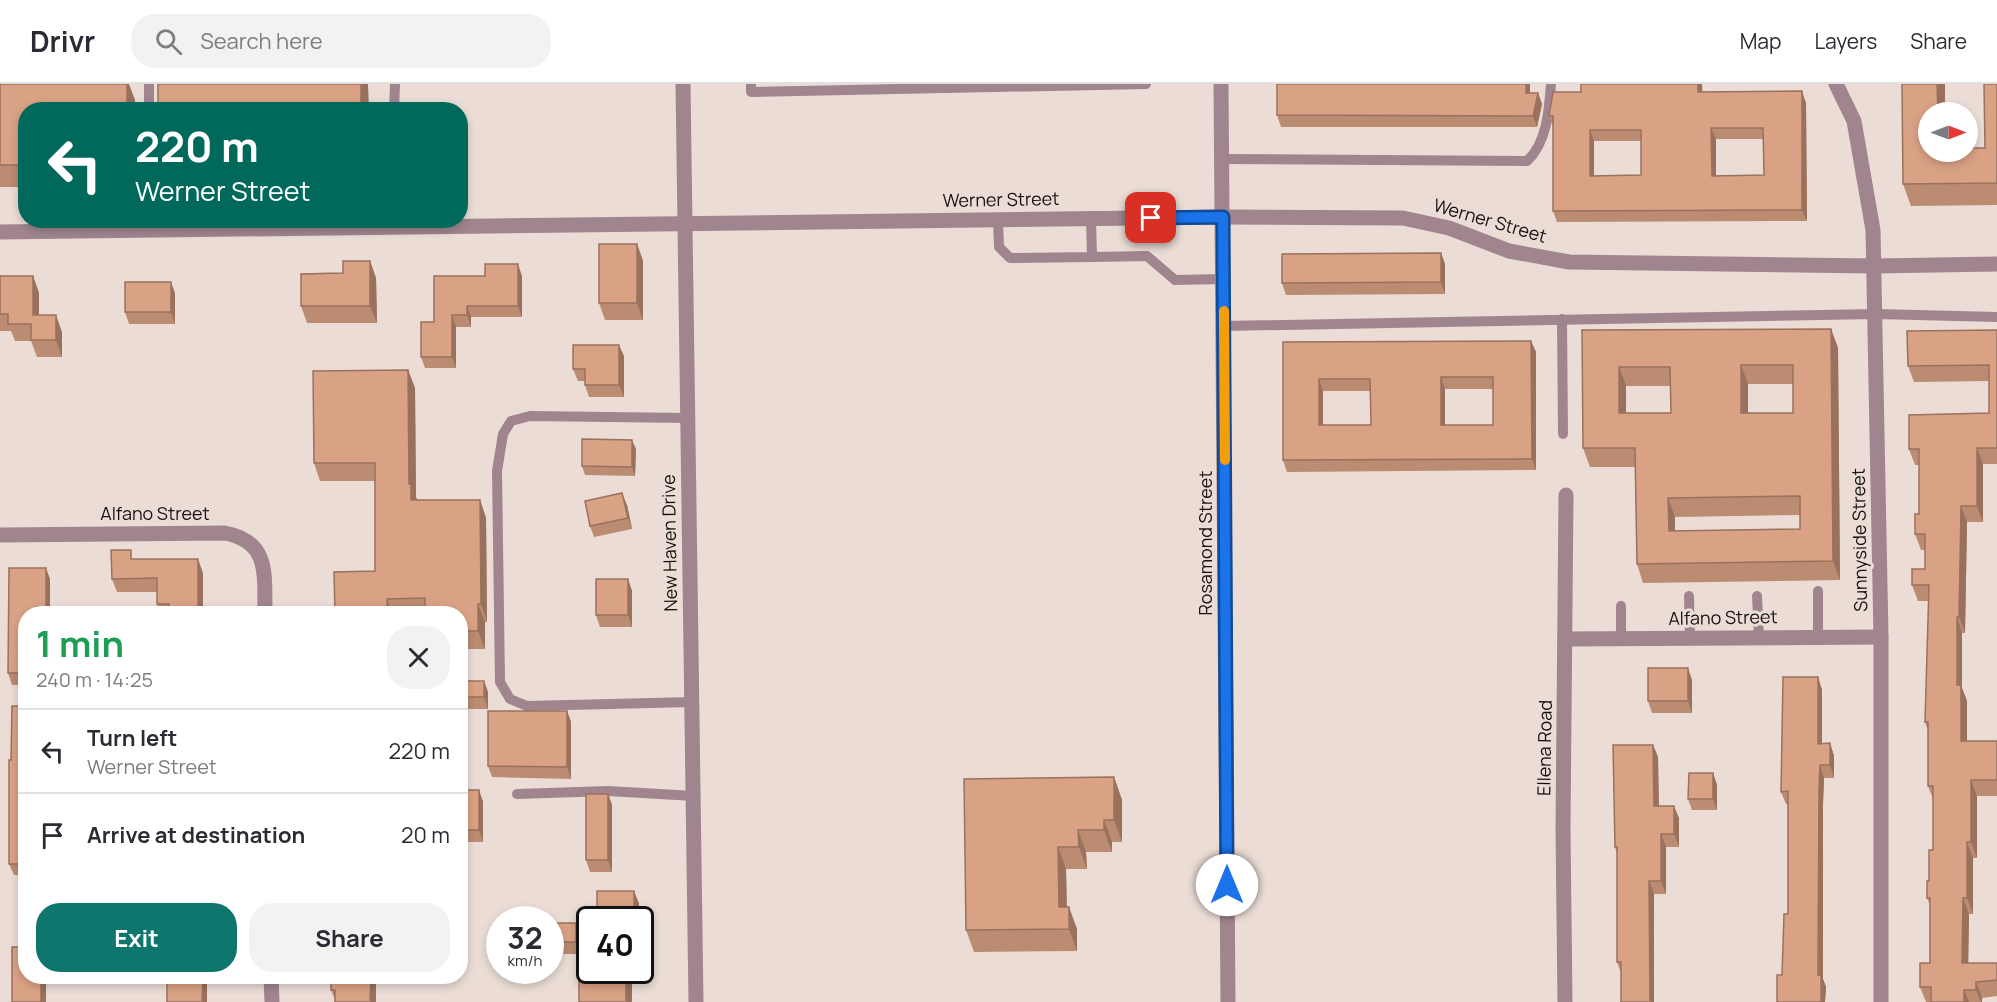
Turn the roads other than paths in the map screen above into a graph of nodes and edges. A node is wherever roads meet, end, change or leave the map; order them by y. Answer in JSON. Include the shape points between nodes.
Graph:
{"nodes":[{"id":1,"x":149,"y":84,"type":"edge"},
{"id":2,"x":395,"y":84,"type":"edge"},
{"id":3,"x":683,"y":84,"type":"edge"},
{"id":4,"x":751,"y":84,"type":"edge"},
{"id":5,"x":1146,"y":84,"type":"edge"},
{"id":6,"x":1221,"y":84,"type":"edge"},
{"id":7,"x":1551,"y":84,"type":"edge"},
{"id":8,"x":1836,"y":84,"type":"edge"},
{"id":9,"x":149,"y":102,"type":"edge"},
{"id":10,"x":394,"y":102,"type":"edge"},
{"id":11,"x":1222,"y":159,"type":"junction"},
{"id":12,"x":1223,"y":217,"type":"junction"},
{"id":13,"x":1091,"y":219,"type":"junction"},
{"id":14,"x":998,"y":220,"type":"junction"},
{"id":15,"x":684,"y":223,"type":"junction"},
{"id":16,"x":468,"y":224,"type":"edge"},
{"id":17,"x":86,"y":228,"type":"edge"},
{"id":18,"x":0,"y":232,"type":"edge"},
{"id":19,"x":1092,"y":257,"type":"junction"},
{"id":20,"x":1997,"y":264,"type":"edge"},
{"id":21,"x":1874,"y":266,"type":"junction"},
{"id":22,"x":1223,"y":279,"type":"junction"},
{"id":23,"x":1876,"y":314,"type":"junction"},
{"id":24,"x":1997,"y":317,"type":"edge"},
{"id":25,"x":1562,"y":319,"type":"junction"},
{"id":26,"x":1224,"y":326,"type":"junction"},
{"id":27,"x":688,"y":418,"type":"junction"},
{"id":28,"x":1563,"y":434,"type":"dead end"},
{"id":29,"x":1566,"y":495,"type":"dead end"},
{"id":30,"x":0,"y":535,"type":"edge"},
{"id":31,"x":1818,"y":591,"type":"dead end"},
{"id":32,"x":1689,"y":596,"type":"dead end"},
{"id":33,"x":1757,"y":596,"type":"dead end"},
{"id":34,"x":265,"y":606,"type":"edge"},
{"id":35,"x":1621,"y":606,"type":"dead end"},
{"id":36,"x":1818,"y":637,"type":"junction"},
{"id":37,"x":1881,"y":637,"type":"junction"},
{"id":38,"x":1690,"y":638,"type":"junction"},
{"id":39,"x":1759,"y":638,"type":"junction"},
{"id":40,"x":1566,"y":639,"type":"junction"},
{"id":41,"x":1621,"y":639,"type":"junction"},
{"id":42,"x":693,"y":702,"type":"junction"},
{"id":43,"x":517,"y":794,"type":"dead end"},
{"id":44,"x":694,"y":796,"type":"junction"},
{"id":45,"x":271,"y":984,"type":"edge"},
{"id":46,"x":272,"y":1002,"type":"edge"},
{"id":47,"x":696,"y":1002,"type":"edge"},
{"id":48,"x":1228,"y":1002,"type":"edge"},
{"id":49,"x":1565,"y":1002,"type":"edge"},
{"id":50,"x":1881,"y":1002,"type":"edge"}],
"edges":[{"from":1,"to":9,"type":"lane"},
{"from":2,"to":10,"type":"lane"},
{"from":3,"to":15,"type":"street","name":"New Haven Drive"},
{"from":4,"to":5,"type":"lane","via":[[751,92]]},
{"from":6,"to":11,"type":"street","name":"Rosamond Street"},
{"from":7,"to":11,"type":"lane","via":[[1537,152],[1527,161]]},
{"from":8,"to":21,"type":"street","name":"Sunnyside Street","via":[[1854,121],[1873,230]]},
{"from":11,"to":12,"type":"street","name":"Rosamond Street"},
{"from":12,"to":13,"type":"street","name":"Werner Street"},
{"from":12,"to":21,"type":"street","name":"Werner Street","via":[[1403,218],[1449,228],[1509,251],[1569,262]]},
{"from":12,"to":22,"type":"street","name":"Rosamond Street"},
{"from":13,"to":14,"type":"street","name":"Werner Street"},
{"from":13,"to":19,"type":"lane"},
{"from":14,"to":15,"type":"street","name":"Werner Street"},
{"from":14,"to":19,"type":"lane","via":[[999,247],[1010,258]]},
{"from":15,"to":16,"type":"street","name":"Werner Street"},
{"from":15,"to":27,"type":"street","name":"New Haven Drive"},
{"from":17,"to":18,"type":"street","name":"Werner Street"},
{"from":19,"to":22,"type":"lane","via":[[1148,256],[1175,280]]},
{"from":20,"to":21,"type":"street","name":"Werner Street"},
{"from":21,"to":23,"type":"street","name":"Sunnyside Street"},
{"from":22,"to":26,"type":"street","name":"Rosamond Street"},
{"from":23,"to":24,"type":"lane"},
{"from":23,"to":25,"type":"lane"},
{"from":23,"to":37,"type":"street","name":"Sunnyside Street"},
{"from":25,"to":26,"type":"lane"},
{"from":25,"to":28,"type":"lane"},
{"from":26,"to":48,"type":"street","name":"Rosamond Street"},
{"from":27,"to":42,"type":"street","name":"New Haven Drive"},
{"from":27,"to":42,"type":"lane","via":[[530,416],[511,421],[503,434],[497,471],[500,682],[510,699],[527,706]]},
{"from":29,"to":40,"type":"street","name":"Ellena Road"},
{"from":30,"to":34,"type":"street","name":"Alfano Street","via":[[241,536],[258,550],[264,570]]},
{"from":31,"to":36,"type":"lane"},
{"from":32,"to":38,"type":"lane"},
{"from":33,"to":39,"type":"lane"},
{"from":35,"to":41,"type":"lane"},
{"from":36,"to":37,"type":"street","name":"Alfano Street"},
{"from":36,"to":39,"type":"street","name":"Alfano Street"},
{"from":37,"to":50,"type":"street","name":"Sunnyside Street"},
{"from":38,"to":39,"type":"street","name":"Alfano Street"},
{"from":38,"to":41,"type":"street","name":"Alfano Street"},
{"from":40,"to":41,"type":"street","name":"Alfano Street"},
{"from":40,"to":49,"type":"street","name":"Ellena Road"},
{"from":42,"to":44,"type":"street","name":"New Haven Drive"},
{"from":43,"to":44,"type":"lane","via":[[608,791]]},
{"from":44,"to":47,"type":"street","name":"New Haven Drive"},
{"from":45,"to":46,"type":"street"}]}
